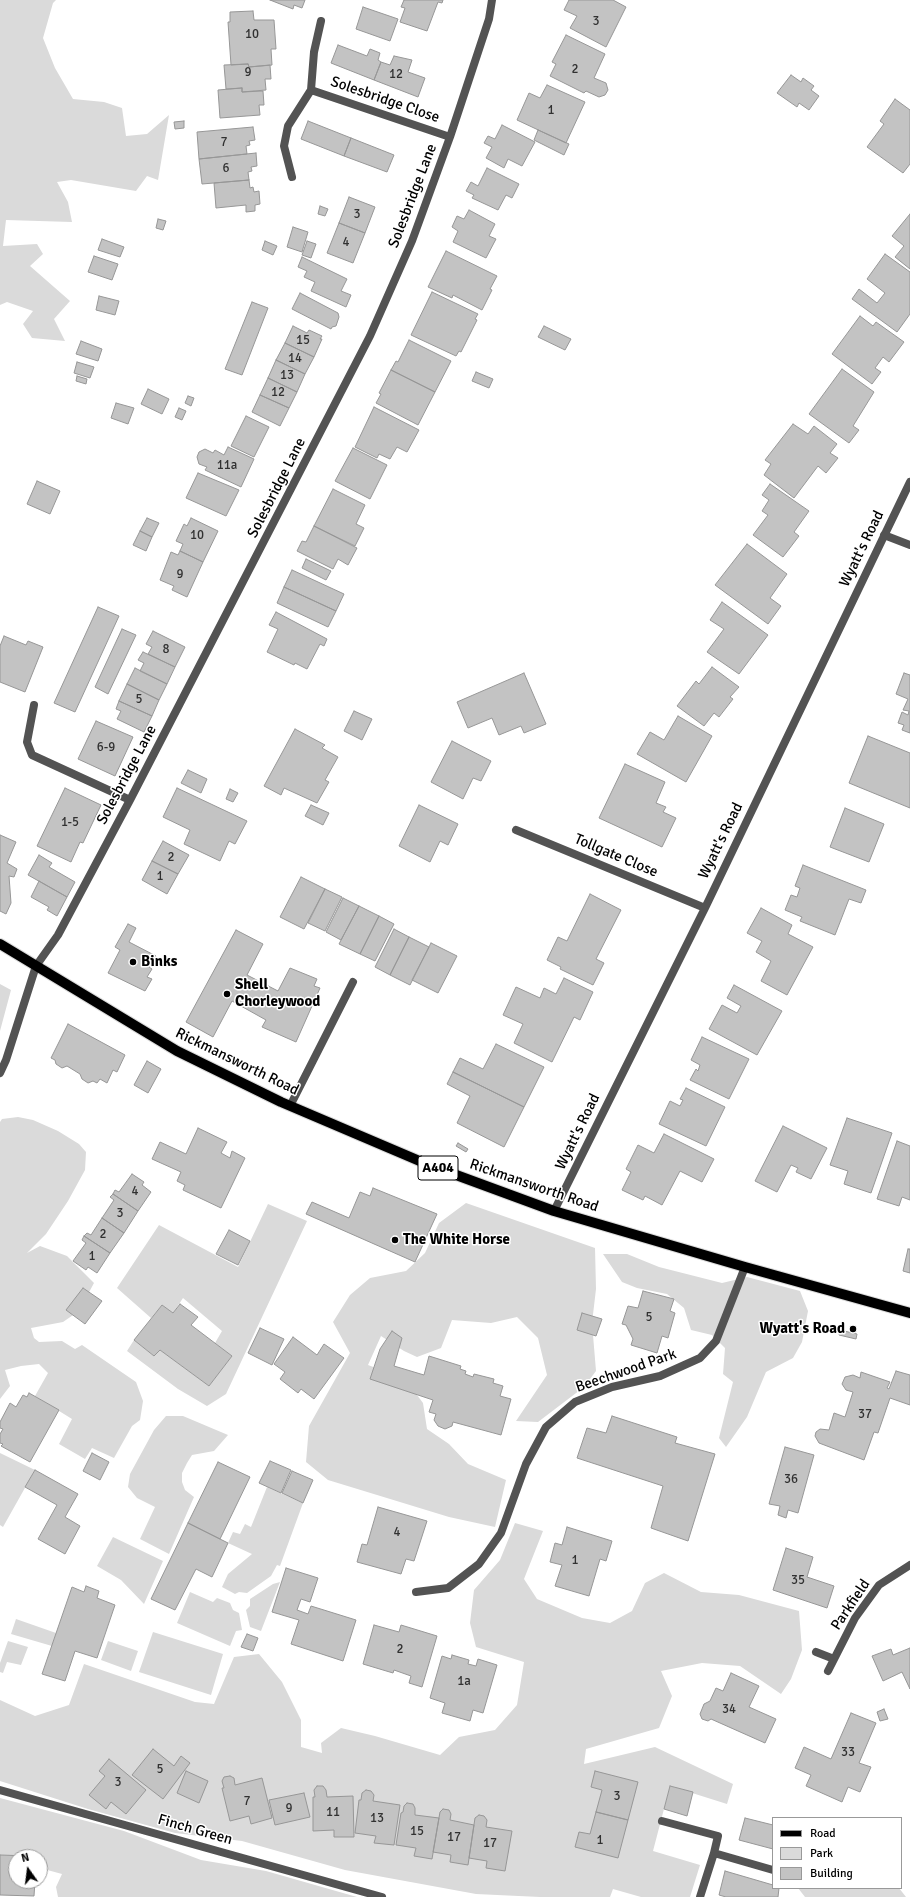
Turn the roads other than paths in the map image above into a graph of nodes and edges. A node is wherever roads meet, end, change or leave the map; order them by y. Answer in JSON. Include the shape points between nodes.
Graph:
{"nodes":[{"id":1,"x":492,"y":0,"type":"edge"},
{"id":2,"x":321,"y":21,"type":"dead end"},
{"id":3,"x":312,"y":90,"type":"junction"},
{"id":4,"x":450,"y":137,"type":"junction"},
{"id":5,"x":292,"y":177,"type":"dead end"},
{"id":6,"x":910,"y":482,"type":"edge"},
{"id":7,"x":884,"y":535,"type":"junction"},
{"id":8,"x":910,"y":545,"type":"edge"},
{"id":9,"x":34,"y":705,"type":"dead end"},
{"id":10,"x":130,"y":800,"type":"junction"},
{"id":11,"x":516,"y":830,"type":"dead end"},
{"id":12,"x":705,"y":908,"type":"junction"},
{"id":13,"x":0,"y":944,"type":"edge"},
{"id":14,"x":36,"y":966,"type":"junction"},
{"id":15,"x":353,"y":982,"type":"dead end"},
{"id":16,"x":0,"y":1073,"type":"edge"},
{"id":17,"x":290,"y":1106,"type":"junction"},
{"id":18,"x":554,"y":1211,"type":"junction"},
{"id":19,"x":745,"y":1268,"type":"junction"},
{"id":20,"x":910,"y":1313,"type":"edge"},
{"id":21,"x":910,"y":1565,"type":"edge"},
{"id":22,"x":416,"y":1592,"type":"dead end"},
{"id":23,"x":816,"y":1652,"type":"dead end"},
{"id":24,"x":834,"y":1659,"type":"junction"},
{"id":25,"x":828,"y":1671,"type":"dead end"},
{"id":26,"x":0,"y":1790,"type":"edge"},
{"id":27,"x":662,"y":1821,"type":"dead end"},
{"id":28,"x":714,"y":1854,"type":"junction"},
{"id":29,"x":772,"y":1870,"type":"edge"},
{"id":30,"x":382,"y":1897,"type":"edge"},
{"id":31,"x":700,"y":1897,"type":"edge"}],
"edges":[{"from":1,"to":4,"type":"street","name":"Solesbridge Lane","via":[[489,19]]},
{"from":2,"to":3,"type":"street","name":"Solesbridge Close","via":[[314,52]]},
{"from":3,"to":4,"type":"street","name":"Solesbridge Close"},
{"from":3,"to":5,"type":"street","name":"Solesbridge Close","via":[[288,126],[284,146]]},
{"from":4,"to":10,"type":"street","name":"Solesbridge Lane","via":[[412,241],[370,336]]},
{"from":6,"to":7,"type":"street","name":"Wyatt's Road"},
{"from":7,"to":8,"type":"street"},
{"from":7,"to":12,"type":"street","name":"Wyatt's Road"},
{"from":9,"to":10,"type":"street","via":[[27,742],[32,755]]},
{"from":10,"to":14,"type":"street","name":"Solesbridge Lane","via":[[58,935]]},
{"from":11,"to":12,"type":"street","name":"Tollgate Close"},
{"from":12,"to":18,"type":"street","name":"Wyatt's Road"},
{"from":13,"to":14,"type":"main road","name":"Rickmansworth Road","number":"A404"},
{"from":14,"to":16,"type":"street","name":"Solesbridge Lane"},
{"from":14,"to":17,"type":"main road","name":"Rickmansworth Road","number":"A404","via":[[177,1051]]},
{"from":15,"to":17,"type":"street"},
{"from":17,"to":18,"type":"main road","name":"Rickmansworth Road","number":"A404","via":[[429,1165]]},
{"from":18,"to":19,"type":"main road","name":"Rickmansworth Road","number":"A404"},
{"from":19,"to":20,"type":"main road","name":"Rickmansworth Road","number":"A404"},
{"from":19,"to":22,"type":"street","name":"Beechwood Park","via":[[716,1341],[700,1358],[660,1376],[612,1387],[575,1402],[546,1427],[526,1464],[501,1533],[479,1564],[448,1588]]},
{"from":21,"to":24,"type":"street","name":"Parkfield","via":[[879,1585],[855,1618]]},
{"from":23,"to":24,"type":"street"},
{"from":24,"to":25,"type":"street","name":"Parkfield"},
{"from":26,"to":30,"type":"street","name":"Finch Green"},
{"from":27,"to":28,"type":"street","via":[[718,1836]]},
{"from":28,"to":29,"type":"street"},
{"from":28,"to":31,"type":"street"}]}
